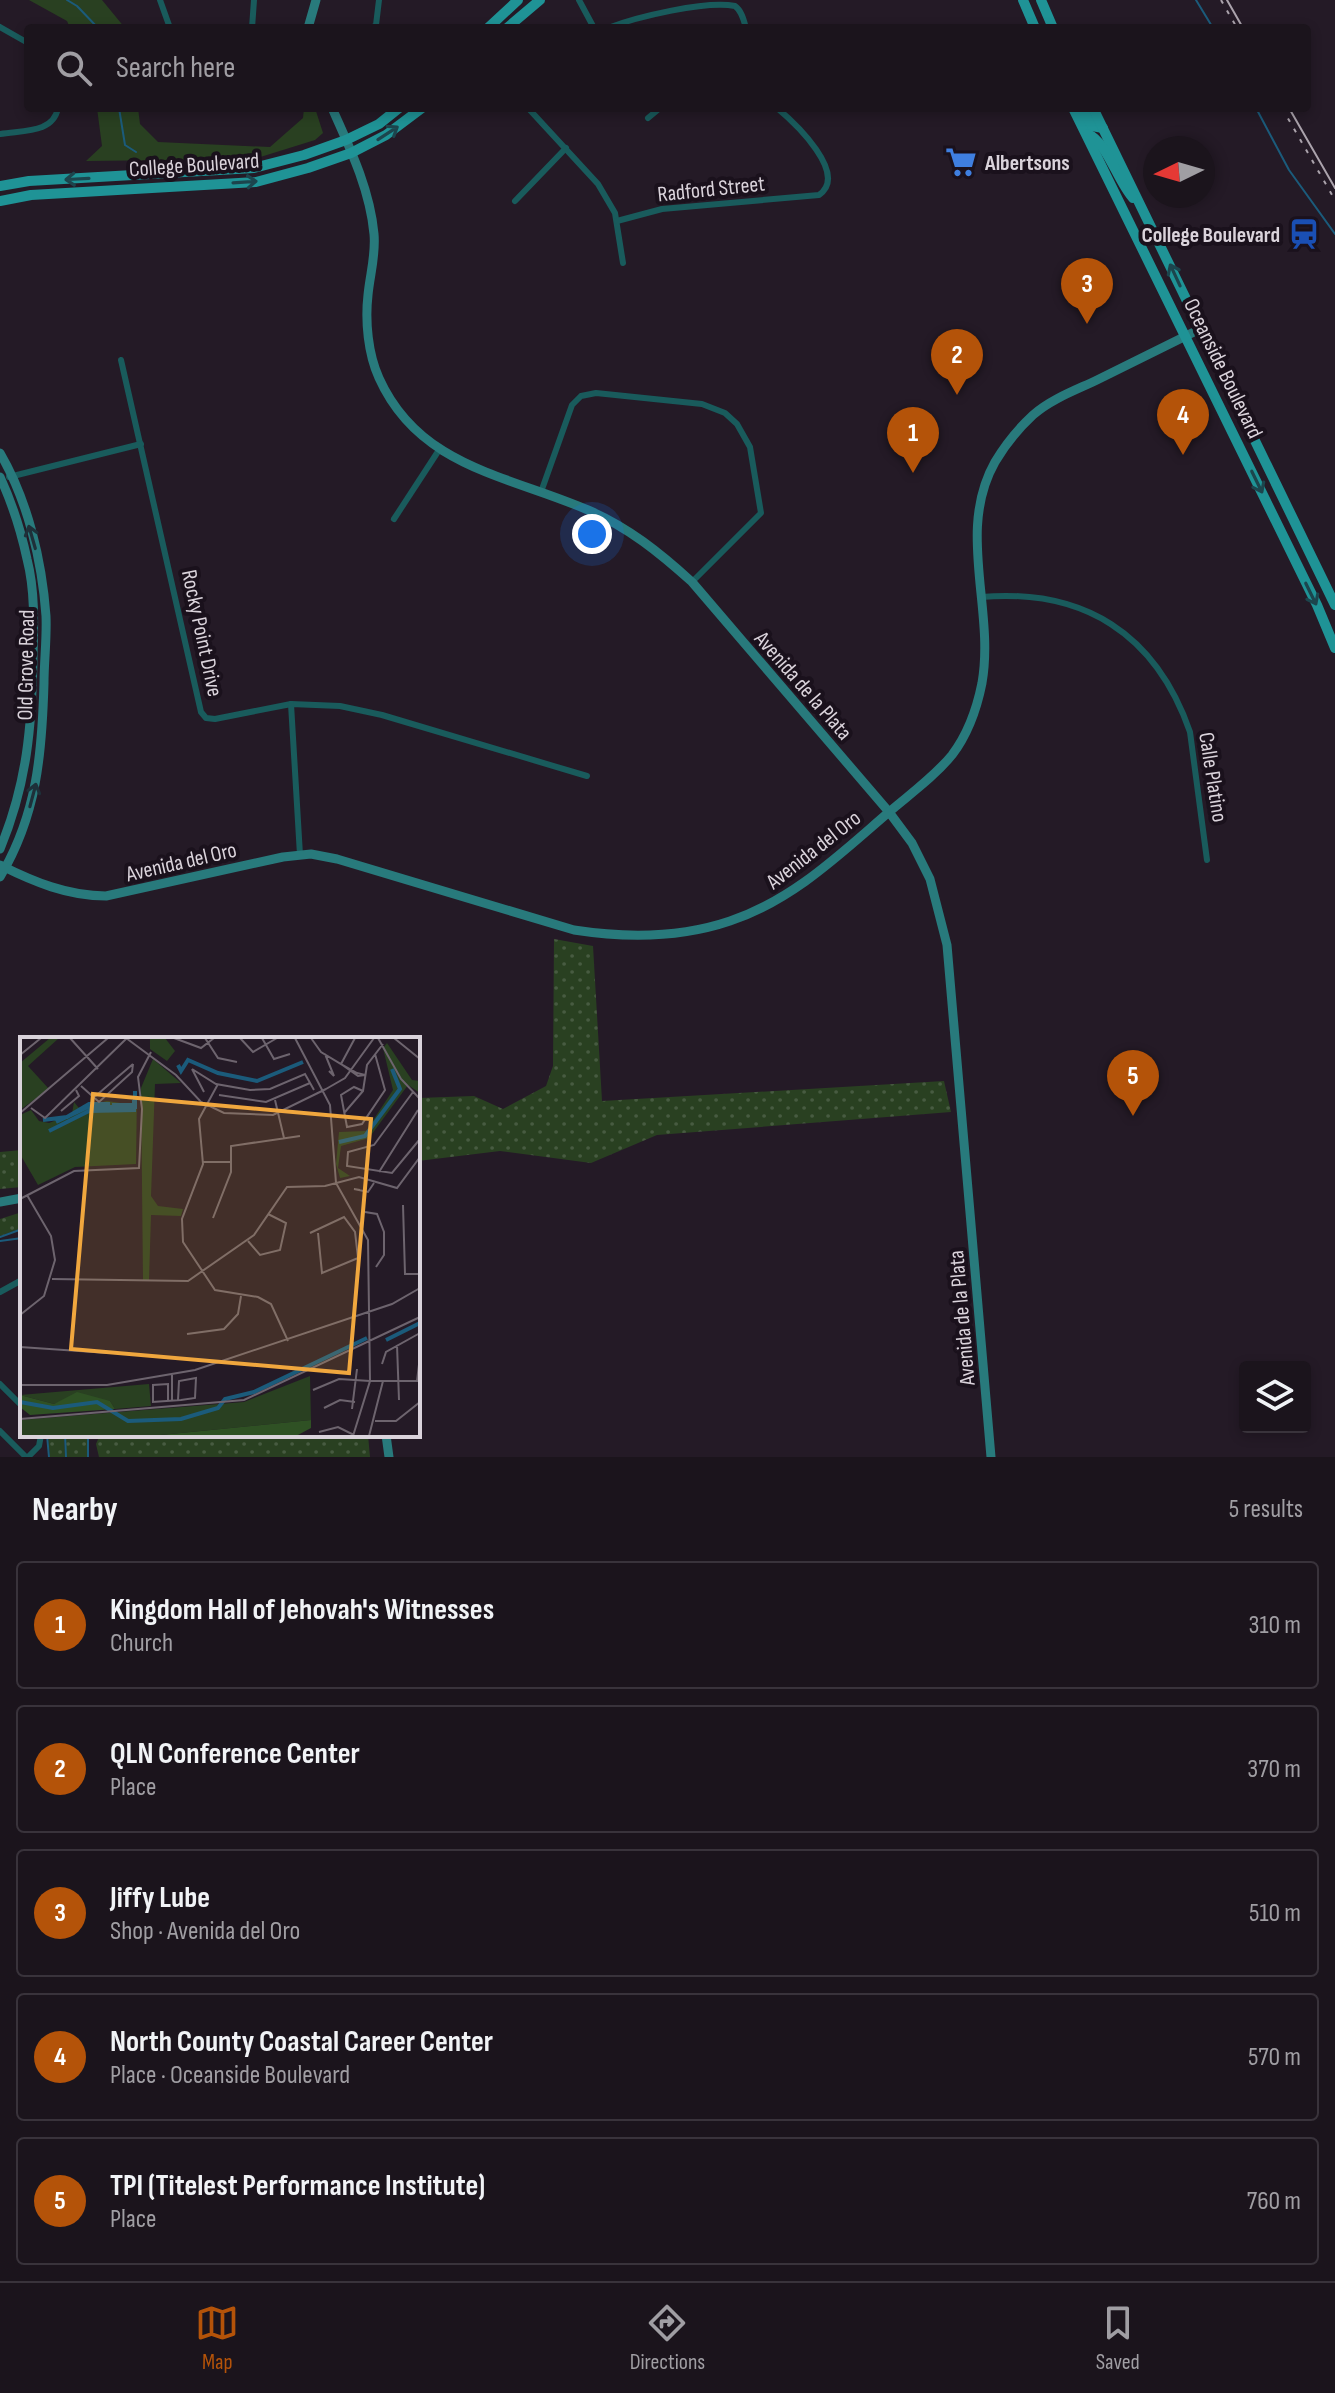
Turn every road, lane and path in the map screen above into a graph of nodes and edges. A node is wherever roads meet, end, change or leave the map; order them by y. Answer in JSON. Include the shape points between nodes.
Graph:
{"nodes":[{"id":1,"x":160,"y":0,"type":"edge"},
{"id":2,"x":254,"y":0,"type":"edge"},
{"id":3,"x":316,"y":0,"type":"edge"},
{"id":4,"x":379,"y":0,"type":"edge"},
{"id":5,"x":518,"y":0,"type":"edge"},
{"id":6,"x":540,"y":0,"type":"edge"},
{"id":7,"x":579,"y":0,"type":"edge"},
{"id":8,"x":1023,"y":0,"type":"edge"},
{"id":9,"x":1041,"y":0,"type":"edge"},
{"id":10,"x":531,"y":4,"type":"edge"},
{"id":11,"x":169,"y":24,"type":"edge"},
{"id":12,"x":252,"y":24,"type":"edge"},
{"id":13,"x":309,"y":24,"type":"edge"},
{"id":14,"x":376,"y":24,"type":"edge"},
{"id":15,"x":492,"y":24,"type":"edge"},
{"id":16,"x":511,"y":24,"type":"edge"},
{"id":17,"x":592,"y":24,"type":"edge"},
{"id":18,"x":618,"y":24,"type":"edge"},
{"id":19,"x":744,"y":24,"type":"edge"},
{"id":20,"x":1033,"y":24,"type":"edge"},
{"id":21,"x":1051,"y":24,"type":"edge"},
{"id":22,"x":0,"y":27,"type":"edge"},
{"id":23,"x":24,"y":40,"type":"edge"},
{"id":24,"x":57,"y":112,"type":"edge"},
{"id":25,"x":334,"y":112,"type":"edge"},
{"id":26,"x":394,"y":112,"type":"edge"},
{"id":27,"x":417,"y":112,"type":"edge"},
{"id":28,"x":532,"y":112,"type":"edge"},
{"id":29,"x":655,"y":112,"type":"edge"},
{"id":30,"x":781,"y":112,"type":"edge"},
{"id":31,"x":1075,"y":112,"type":"edge"},
{"id":32,"x":1084,"y":112,"type":"edge"},
{"id":33,"x":1095,"y":112,"type":"edge"},
{"id":34,"x":648,"y":118,"type":"dead end"},
{"id":35,"x":1103,"y":128,"type":"junction"},
{"id":36,"x":0,"y":134,"type":"edge"},
{"id":37,"x":1087,"y":134,"type":"junction"},
{"id":38,"x":346,"y":140,"type":"junction"},
{"id":39,"x":566,"y":148,"type":"junction"},
{"id":40,"x":351,"y":153,"type":"junction"},
{"id":41,"x":0,"y":186,"type":"edge"},
{"id":42,"x":0,"y":201,"type":"edge"},
{"id":43,"x":515,"y":201,"type":"dead end"},
{"id":44,"x":1143,"y":208,"type":"junction"},
{"id":45,"x":617,"y":221,"type":"junction"},
{"id":46,"x":623,"y":263,"type":"dead end"},
{"id":47,"x":1200,"y":329,"type":"junction"},
{"id":48,"x":1186,"y":336,"type":"junction"},
{"id":49,"x":121,"y":360,"type":"dead end"},
{"id":50,"x":141,"y":444,"type":"junction"},
{"id":51,"x":439,"y":450,"type":"junction"},
{"id":52,"x":0,"y":453,"type":"edge"},
{"id":53,"x":3,"y":478,"type":"edge"},
{"id":54,"x":541,"y":492,"type":"junction"},
{"id":55,"x":394,"y":519,"type":"dead end"},
{"id":56,"x":692,"y":582,"type":"junction"},
{"id":57,"x":981,"y":597,"type":"junction"},
{"id":58,"x":1335,"y":605,"type":"edge"},
{"id":59,"x":1335,"y":648,"type":"edge"},
{"id":60,"x":291,"y":704,"type":"junction"},
{"id":61,"x":587,"y":776,"type":"dead end"},
{"id":62,"x":889,"y":812,"type":"junction"},
{"id":63,"x":0,"y":849,"type":"edge"},
{"id":64,"x":300,"y":855,"type":"junction"},
{"id":65,"x":1207,"y":860,"type":"dead end"},
{"id":66,"x":2,"y":870,"type":"edge"},
{"id":67,"x":20,"y":1198,"type":"edge"},
{"id":68,"x":0,"y":1202,"type":"edge"},
{"id":69,"x":20,"y":1281,"type":"edge"},
{"id":70,"x":0,"y":1292,"type":"edge"},
{"id":71,"x":0,"y":1384,"type":"edge"},
{"id":72,"x":20,"y":1404,"type":"edge"},
{"id":73,"x":0,"y":1431,"type":"edge"},
{"id":74,"x":41,"y":1437,"type":"edge"},
{"id":75,"x":386,"y":1437,"type":"edge"},
{"id":76,"x":27,"y":1457,"type":"edge"},
{"id":77,"x":389,"y":1457,"type":"edge"},
{"id":78,"x":991,"y":1457,"type":"edge"}],
"edges":[{"from":1,"to":11,"type":"street"},
{"from":2,"to":12,"type":"street"},
{"from":3,"to":13,"type":"street"},
{"from":4,"to":14,"type":"street"},
{"from":5,"to":15,"type":"main road"},
{"from":6,"to":10,"type":"main road"},
{"from":7,"to":17,"type":"street"},
{"from":8,"to":20,"type":"main road"},
{"from":9,"to":21,"type":"main road"},
{"from":10,"to":16,"type":"main road"},
{"from":18,"to":19,"type":"street","via":[[654,9],[720,2],[734,5]]},
{"from":22,"to":23,"type":"street"},
{"from":24,"to":36,"type":"street","via":[[47,127]]},
{"from":25,"to":38,"type":"street","name":"Avenida de la Plata"},
{"from":26,"to":38,"type":"main road","name":"College Boulevard"},
{"from":40,"to":27,"type":"main road","name":"College Boulevard","one_way":true},
{"from":28,"to":39,"type":"street"},
{"from":29,"to":34,"type":"street"},
{"from":30,"to":45,"type":"street","name":"Radford Street","via":[[807,136],[828,172],[828,186],[819,195],[662,209]]},
{"from":31,"to":37,"type":"main road","name":"Oceanside Boulevard"},
{"from":32,"to":35,"type":"main road","via":[[1092,126]]},
{"from":33,"to":35,"type":"main road","name":"Oceanside Boulevard"},
{"from":35,"to":44,"type":"main road","name":"Oceanside Boulevard"},
{"from":37,"to":44,"type":"main road","via":[[1095,137],[1122,186]]},
{"from":37,"to":48,"type":"main road","name":"Oceanside Boulevard"},
{"from":38,"to":40,"type":"street","name":"Avenida de la Plata"},
{"from":38,"to":41,"type":"main road","name":"College Boulevard","one_way":true,"via":[[254,168]]},
{"from":39,"to":43,"type":"street"},
{"from":39,"to":45,"type":"street","via":[[598,184]]},
{"from":42,"to":40,"type":"main road","name":"College Boulevard","one_way":true,"via":[[256,182]]},
{"from":40,"to":51,"type":"street","name":"Avenida de la Plata","via":[[373,223],[368,300],[370,347],[378,376],[394,406]]},
{"from":47,"to":44,"type":"main road","name":"Oceanside Boulevard","one_way":true},
{"from":45,"to":46,"type":"street"},
{"from":47,"to":48,"type":"street","name":"Avenida del Oro"},
{"from":47,"to":58,"type":"main road","name":"Oceanside Boulevard"},
{"from":48,"to":57,"type":"street","name":"Avenida del Oro","via":[[1057,399],[1012,438],[995,462],[979,508]]},
{"from":48,"to":59,"type":"main road","name":"Oceanside Boulevard","one_way":true},
{"from":49,"to":50,"type":"street","name":"Rocky Point Drive"},
{"from":50,"to":53,"type":"street"},
{"from":50,"to":60,"type":"street","name":"Rocky Point Drive","via":[[201,712],[215,719]]},
{"from":51,"to":54,"type":"street","name":"Avenida de la Plata"},
{"from":51,"to":55,"type":"street"},
{"from":52,"to":53,"type":"street","name":"Old Grove Road"},
{"from":53,"to":63,"type":"street","name":"Old Grove Road","via":[[28,561],[34,617],[26,767]]},
{"from":66,"to":53,"type":"street","name":"Old Grove Road","one_way":true,"via":[[20,836],[40,766],[46,618],[39,559],[25,511]]},
{"from":54,"to":56,"type":"street","name":"Avenida de la Plata","via":[[623,528]]},
{"from":54,"to":56,"type":"street","via":[[572,405],[581,396],[702,404],[725,413],[750,447],[761,513]]},
{"from":56,"to":62,"type":"street","name":"Avenida de la Plata"},
{"from":57,"to":62,"type":"street","name":"Avenida del Oro","via":[[984,657],[974,713],[939,769]]},
{"from":57,"to":65,"type":"street","name":"Calle Platino","via":[[1043,598],[1075,605],[1136,643],[1159,667],[1190,732]]},
{"from":60,"to":61,"type":"street","name":"Rocky Point Drive","via":[[382,715]]},
{"from":60,"to":64,"type":"street"},
{"from":62,"to":64,"type":"street","name":"Avenida del Oro","via":[[815,875],[772,903],[688,932],[631,936],[574,930],[337,859]]},
{"from":62,"to":78,"type":"street","name":"Avenida de la Plata","via":[[930,879],[947,945]]},
{"from":64,"to":66,"type":"street","name":"Avenida del Oro","via":[[106,896],[81,896]]},
{"from":67,"to":68,"type":"street"},
{"from":69,"to":70,"type":"street"},
{"from":71,"to":72,"type":"street"},
{"from":73,"to":76,"type":"street"},
{"from":74,"to":76,"type":"street"},
{"from":75,"to":77,"type":"street"}]}
